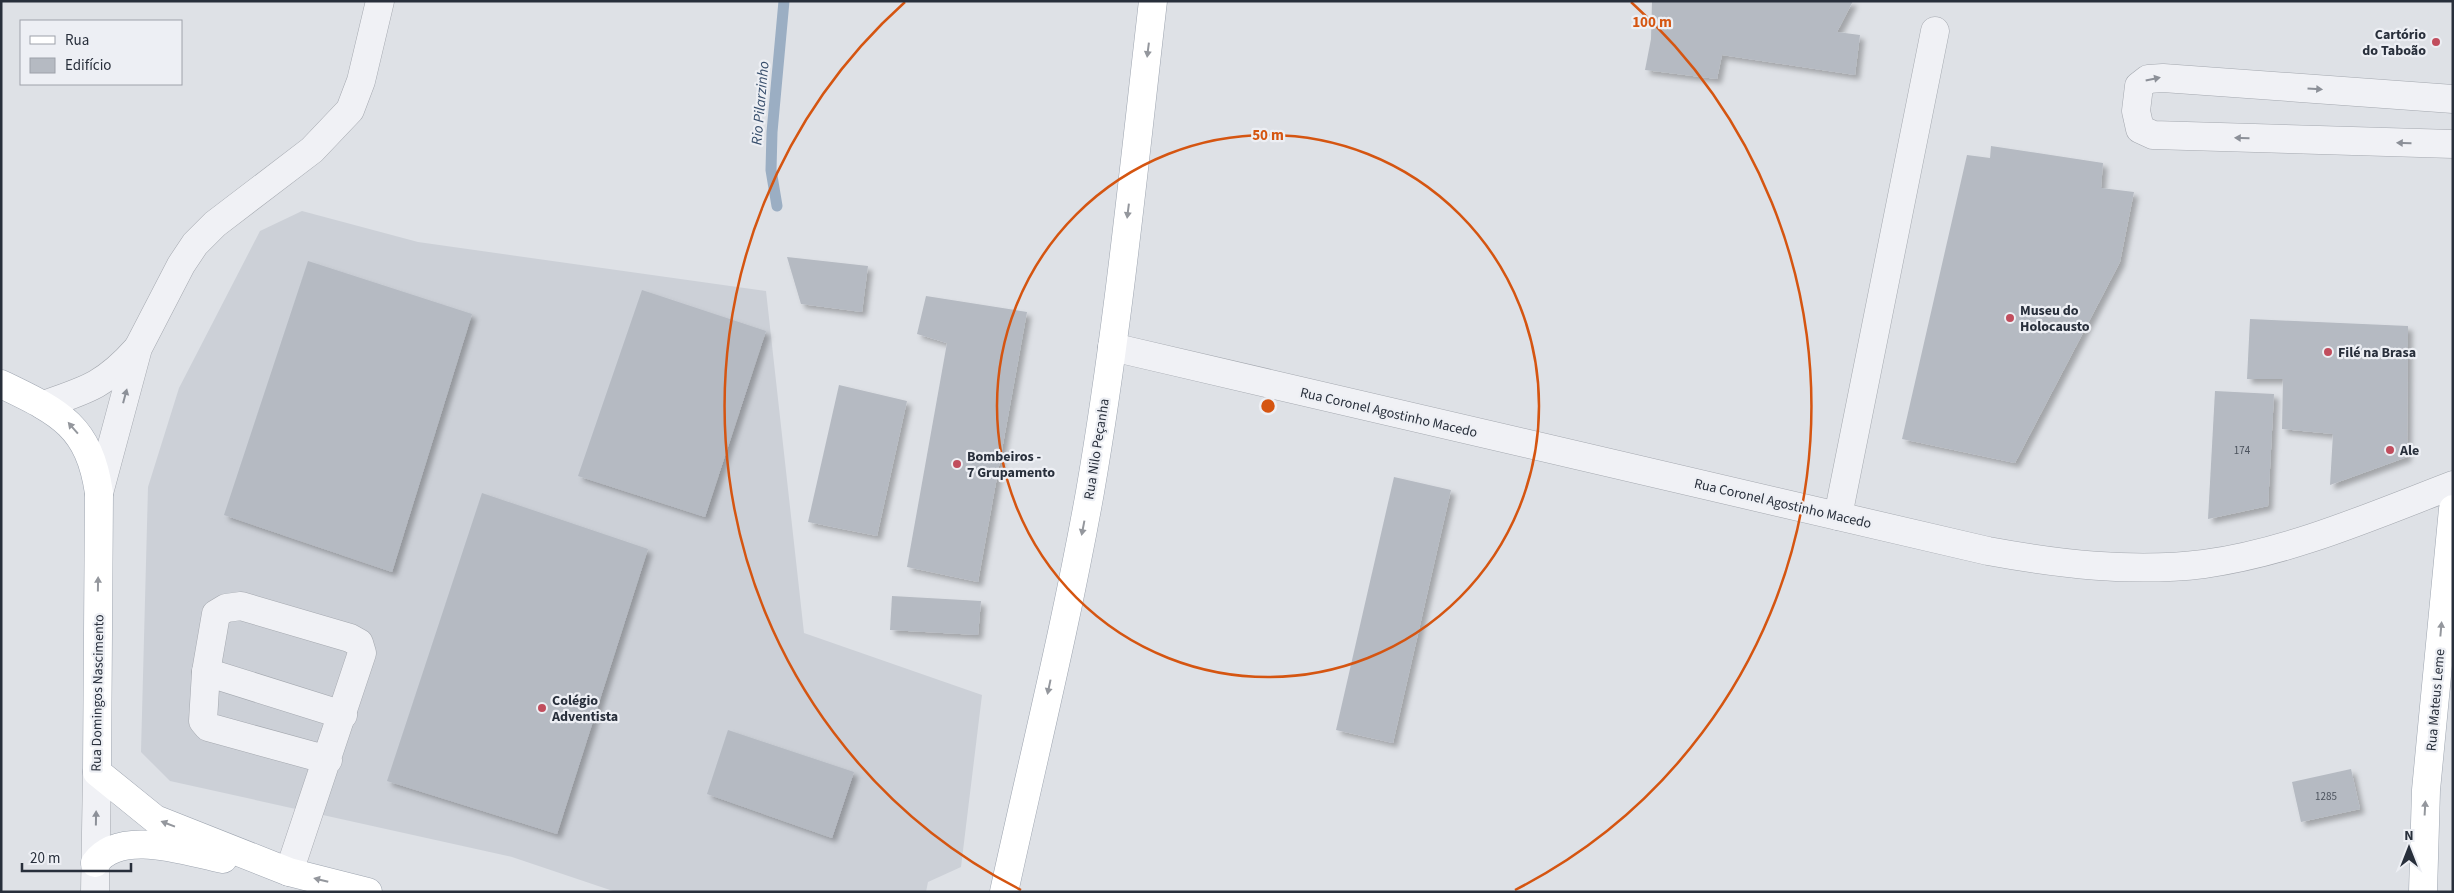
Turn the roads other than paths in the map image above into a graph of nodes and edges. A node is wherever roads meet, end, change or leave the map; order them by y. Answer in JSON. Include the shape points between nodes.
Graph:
{"nodes":[{"id":1,"x":380,"y":1,"type":"edge"},
{"id":2,"x":1153,"y":1,"type":"edge"},
{"id":3,"x":1936,"y":31,"type":"dead end"},
{"id":4,"x":2453,"y":99,"type":"edge"},
{"id":5,"x":2453,"y":144,"type":"edge"},
{"id":6,"x":1112,"y":347,"type":"junction"},
{"id":7,"x":138,"y":348,"type":"junction"},
{"id":8,"x":1,"y":384,"type":"edge"},
{"id":9,"x":43,"y":404,"type":"junction"},
{"id":10,"x":2453,"y":485,"type":"edge"},
{"id":11,"x":99,"y":494,"type":"junction"},
{"id":12,"x":2453,"y":509,"type":"edge"},
{"id":13,"x":1838,"y":516,"type":"junction"},
{"id":14,"x":206,"y":672,"type":"junction"},
{"id":15,"x":343,"y":715,"type":"junction"},
{"id":16,"x":328,"y":760,"type":"junction"},
{"id":17,"x":96,"y":772,"type":"junction"},
{"id":18,"x":95,"y":863,"type":"junction"},
{"id":19,"x":289,"y":872,"type":"junction"},
{"id":20,"x":95,"y":892,"type":"edge"},
{"id":21,"x":368,"y":892,"type":"edge"},
{"id":22,"x":1004,"y":892,"type":"edge"},
{"id":23,"x":2423,"y":892,"type":"edge"}],
"edges":[{"from":1,"to":7,"type":"street","name":"Rua Domingos Nascimento","via":[[361,81],[350,110],[312,150],[215,224],[195,244]]},
{"from":2,"to":6,"type":"main road","name":"Rua Nilo Peçanha","one_way":true},
{"from":3,"to":13,"type":"street"},
{"from":5,"to":4,"type":"street","one_way":true,"via":[[2153,135],[2140,129],[2136,111],[2139,86],[2148,79],[2162,78]]},
{"from":6,"to":13,"type":"street","name":"Rua Coronel Agostinho Macedo"},
{"from":6,"to":22,"type":"main road","name":"Rua Nilo Peçanha","one_way":true,"via":[[1075,568]]},
{"from":7,"to":9,"type":"street","name":"Rua Domingos Nascimento","via":[[118,370],[96,385]]},
{"from":11,"to":7,"type":"street","name":"Rua Domingos Nascimento","one_way":true},
{"from":8,"to":9,"type":"main road"},
{"from":11,"to":9,"type":"main road","name":"Rua Domingos Nascimento","one_way":true,"via":[[96,472],[86,447],[65,419]]},
{"from":10,"to":13,"type":"street","name":"Rua Coronel Agostinho Macedo","via":[[2336,529],[2249,555],[2202,564],[2150,567],[2044,561]]},
{"from":17,"to":11,"type":"main road","name":"Rua Domingos Nascimento","one_way":true},
{"from":23,"to":12,"type":"main road","name":"Rua Mateus Leme","one_way":true,"via":[[2426,790]]},
{"from":14,"to":15,"type":"street"},
{"from":14,"to":15,"type":"street","via":[[216,614],[226,608],[241,606],[350,638],[358,643],[362,653]]},
{"from":14,"to":16,"type":"street","via":[[202,714],[208,727]]},
{"from":15,"to":16,"type":"street"},
{"from":16,"to":19,"type":"street"},
{"from":18,"to":17,"type":"street","name":"Rua Domingos Nascimento","one_way":true},
{"from":19,"to":17,"type":"main road","one_way":true,"via":[[155,819]]},
{"from":18,"to":19,"type":"main road","via":[[115,846],[136,843]]},
{"from":18,"to":20,"type":"street","name":"Rua Domingos Nascimento"},
{"from":21,"to":19,"type":"main road","one_way":true}]}
